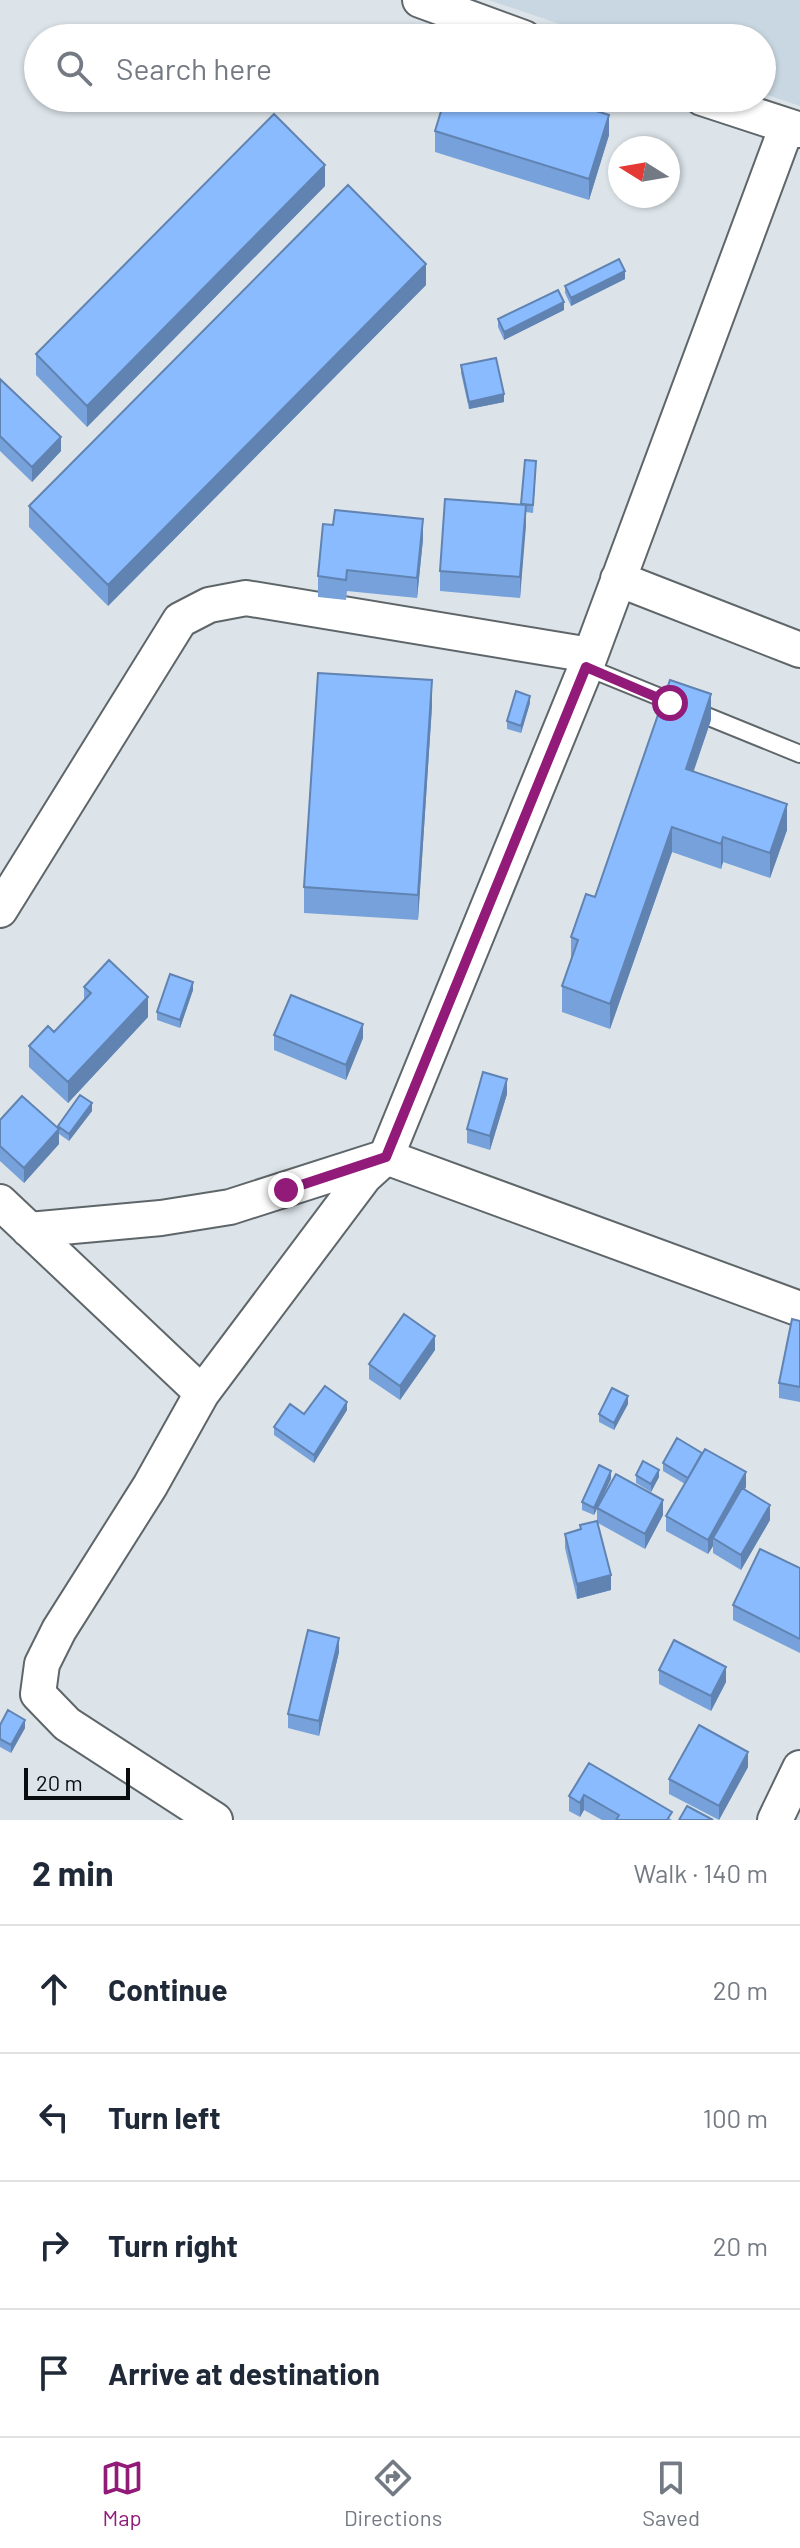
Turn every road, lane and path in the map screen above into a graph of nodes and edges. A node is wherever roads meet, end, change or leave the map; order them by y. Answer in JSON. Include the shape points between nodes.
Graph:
{"nodes":[{"id":1,"x":420,"y":0,"type":"edge"},
{"id":2,"x":486,"y":24,"type":"edge"},
{"id":3,"x":745,"y":112,"type":"edge"},
{"id":4,"x":794,"y":128,"type":"edge"},
{"id":5,"x":618,"y":579,"type":"junction"},
{"id":6,"x":800,"y":650,"type":"edge"},
{"id":7,"x":588,"y":661,"type":"junction"},
{"id":8,"x":800,"y":754,"type":"edge"},
{"id":9,"x":0,"y":910,"type":"edge"},
{"id":10,"x":386,"y":1157,"type":"junction"},
{"id":11,"x":0,"y":1202,"type":"edge"},
{"id":12,"x":29,"y":1230,"type":"junction"},
{"id":13,"x":800,"y":1309,"type":"edge"},
{"id":14,"x":202,"y":1393,"type":"junction"},
{"id":15,"x":800,"y":1768,"type":"edge"},
{"id":16,"x":215,"y":1820,"type":"edge"},
{"id":17,"x":775,"y":1820,"type":"edge"}],
"edges":[{"from":1,"to":2,"type":"street"},
{"from":3,"to":4,"type":"street"},
{"from":4,"to":5,"type":"street"},
{"from":5,"to":6,"type":"street"},
{"from":5,"to":7,"type":"street"},
{"from":7,"to":8,"type":"lane"},
{"from":7,"to":9,"type":"street","via":[[246,598],[209,605],[180,620]]},
{"from":7,"to":10,"type":"street"},
{"from":10,"to":12,"type":"street","via":[[230,1207]]},
{"from":10,"to":13,"type":"street"},
{"from":10,"to":14,"type":"street","via":[[364,1177]]},
{"from":11,"to":12,"type":"street"},
{"from":12,"to":14,"type":"street"},
{"from":14,"to":16,"type":"street","via":[[59,1630],[42,1664],[38,1694],[67,1724]]},
{"from":15,"to":17,"type":"street"}]}
